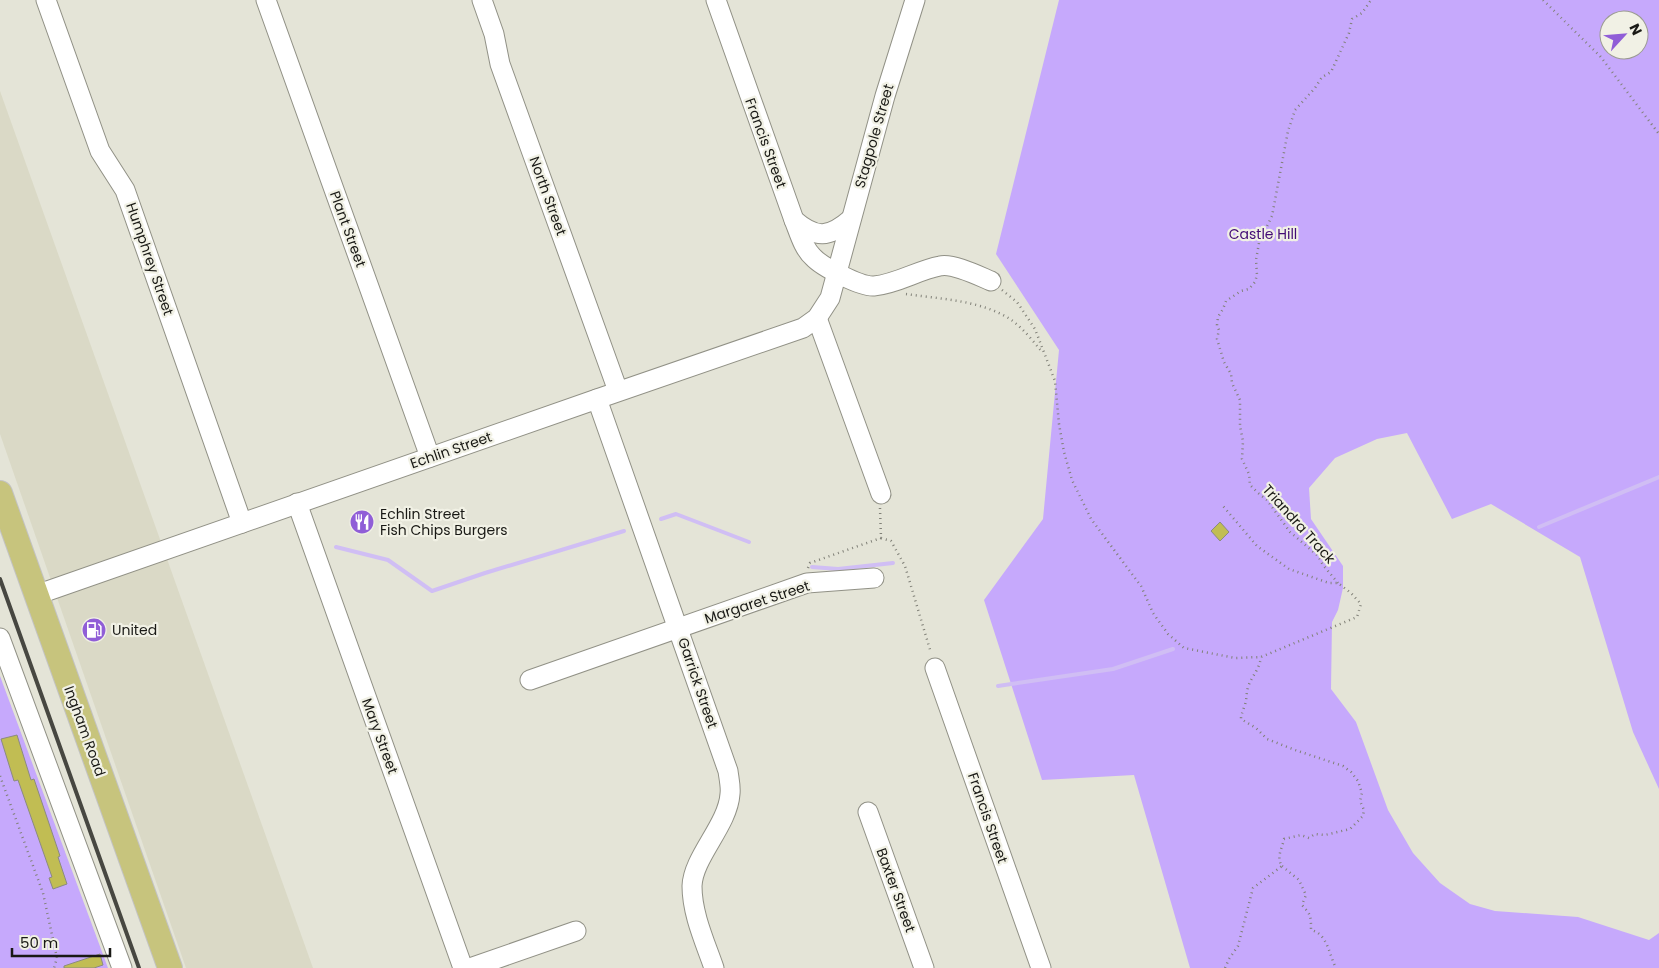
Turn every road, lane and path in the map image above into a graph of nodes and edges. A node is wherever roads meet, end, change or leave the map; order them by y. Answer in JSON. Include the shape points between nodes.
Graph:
{"nodes":[{"id":1,"x":46,"y":0,"type":"edge"},
{"id":2,"x":266,"y":0,"type":"edge"},
{"id":3,"x":482,"y":0,"type":"edge"},
{"id":4,"x":716,"y":0,"type":"edge"},
{"id":5,"x":914,"y":0,"type":"edge"},
{"id":6,"x":1371,"y":0,"type":"edge"},
{"id":7,"x":1543,"y":0,"type":"edge"},
{"id":8,"x":1659,"y":134,"type":"edge"},
{"id":9,"x":852,"y":219,"type":"junction"},
{"id":10,"x":794,"y":220,"type":"junction"},
{"id":11,"x":837,"y":273,"type":"junction"},
{"id":12,"x":991,"y":281,"type":"joint"},
{"id":13,"x":901,"y":294,"type":"dead end"},
{"id":14,"x":817,"y":318,"type":"junction"},
{"id":15,"x":1044,"y":354,"type":"junction"},
{"id":16,"x":618,"y":392,"type":"junction"},
{"id":17,"x":596,"y":399,"type":"junction"},
{"id":18,"x":430,"y":457,"type":"junction"},
{"id":19,"x":0,"y":493,"type":"edge"},
{"id":20,"x":881,"y":494,"type":"joint"},
{"id":21,"x":297,"y":503,"type":"junction"},
{"id":22,"x":1223,"y":506,"type":"dead end"},
{"id":23,"x":242,"y":523,"type":"junction"},
{"id":24,"x":881,"y":538,"type":"junction"},
{"id":25,"x":874,"y":578,"type":"dead end"},
{"id":26,"x":807,"y":583,"type":"junction"},
{"id":27,"x":1338,"y":583,"type":"junction"},
{"id":28,"x":36,"y":595,"type":"junction"},
{"id":29,"x":678,"y":628,"type":"junction"},
{"id":30,"x":0,"y":638,"type":"edge"},
{"id":31,"x":1261,"y":657,"type":"junction"},
{"id":32,"x":935,"y":668,"type":"joint"},
{"id":33,"x":530,"y":680,"type":"dead end"},
{"id":34,"x":0,"y":776,"type":"edge"},
{"id":35,"x":868,"y":812,"type":"dead end"},
{"id":36,"x":1282,"y":866,"type":"junction"},
{"id":37,"x":576,"y":931,"type":"dead end"},
{"id":38,"x":54,"y":968,"type":"edge"},
{"id":39,"x":122,"y":968,"type":"edge"},
{"id":40,"x":170,"y":968,"type":"edge"},
{"id":41,"x":463,"y":968,"type":"edge"},
{"id":42,"x":470,"y":968,"type":"edge"},
{"id":43,"x":714,"y":968,"type":"edge"},
{"id":44,"x":924,"y":968,"type":"edge"},
{"id":45,"x":1041,"y":968,"type":"edge"},
{"id":46,"x":1225,"y":968,"type":"edge"},
{"id":47,"x":1336,"y":968,"type":"edge"}],
"edges":[{"from":1,"to":23,"type":"street","name":"Humphrey Street","via":[[100,151],[125,190]]},
{"from":2,"to":18,"type":"street","name":"Plant Street"},
{"from":3,"to":16,"type":"street","name":"North Street","via":[[500,64]]},
{"from":4,"to":10,"type":"street","name":"Francis Street"},
{"from":5,"to":9,"type":"street","name":"Stagpole Street"},
{"from":6,"to":27,"type":"path","name":"Triandra Track","via":[[1362,13],[1352,19],[1332,72],[1322,77],[1295,110],[1272,216],[1259,243],[1255,282],[1249,289],[1226,301],[1217,325],[1218,347],[1240,400],[1242,459],[1250,485],[1267,500],[1290,532],[1318,556]]},
{"from":7,"to":8,"type":"path","via":[[1600,56]]},
{"from":9,"to":10,"type":"street","via":[[833,232],[815,234]]},
{"from":9,"to":11,"type":"street","name":"Stagpole Street"},
{"from":10,"to":11,"type":"street","name":"Francis Street","via":[[802,242],[813,258]]},
{"from":11,"to":12,"type":"street","name":"Francis Street","via":[[866,286],[875,286],[942,265]]},
{"from":11,"to":14,"type":"street","name":"Echlin Street","via":[[830,298]]},
{"from":12,"to":15,"type":"path","via":[[1017,302],[1035,329]]},
{"from":13,"to":15,"type":"path","via":[[981,306],[1010,319]]},
{"from":14,"to":16,"type":"street","name":"Echlin Street","via":[[790,334]]},
{"from":14,"to":20,"type":"street"},
{"from":15,"to":31,"type":"path","via":[[1055,381],[1059,424],[1072,480],[1091,519],[1141,586],[1153,613],[1168,634],[1184,648],[1235,658]]},
{"from":16,"to":17,"type":"street","name":"Echlin Street"},
{"from":17,"to":18,"type":"street","name":"Echlin Street"},
{"from":17,"to":29,"type":"street","name":"Garrick Street"},
{"from":18,"to":21,"type":"street","name":"Echlin Street"},
{"from":19,"to":28,"type":"main road","name":"Ingham Road"},
{"from":20,"to":24,"type":"path"},
{"from":21,"to":23,"type":"street","name":"Echlin Street"},
{"from":21,"to":41,"type":"street","name":"Mary Street"},
{"from":22,"to":27,"type":"path","via":[[1257,546],[1289,570]]},
{"from":23,"to":28,"type":"street","name":"Echlin Street"},
{"from":24,"to":26,"type":"path","via":[[810,563]]},
{"from":24,"to":32,"type":"path","via":[[891,541],[905,566]]},
{"from":25,"to":26,"type":"street","name":"Margaret Street"},
{"from":26,"to":29,"type":"street","name":"Margaret Street"},
{"from":27,"to":31,"type":"path","via":[[1361,604],[1357,617]]},
{"from":28,"to":40,"type":"main road","name":"Ingham Road"},
{"from":29,"to":33,"type":"street","name":"Margaret Street"},
{"from":29,"to":43,"type":"street","name":"Garrick Street","via":[[728,771],[730,787],[724,816],[699,862],[692,884],[694,907]]},
{"from":30,"to":39,"type":"street"},
{"from":31,"to":36,"type":"path","via":[[1240,719],[1267,739],[1343,766],[1354,776],[1362,793],[1360,802],[1364,810],[1363,816],[1350,829],[1284,840],[1279,860]]},
{"from":32,"to":45,"type":"street","name":"Francis Street"},
{"from":34,"to":38,"type":"path","via":[[43,893],[57,958]]},
{"from":35,"to":44,"type":"street","name":"Baxter Street"},
{"from":36,"to":46,"type":"path","via":[[1253,888],[1238,946]]},
{"from":36,"to":47,"type":"path","via":[[1299,880],[1306,895],[1302,905],[1310,915],[1311,930],[1320,934]]},
{"from":37,"to":42,"type":"street"}]}
